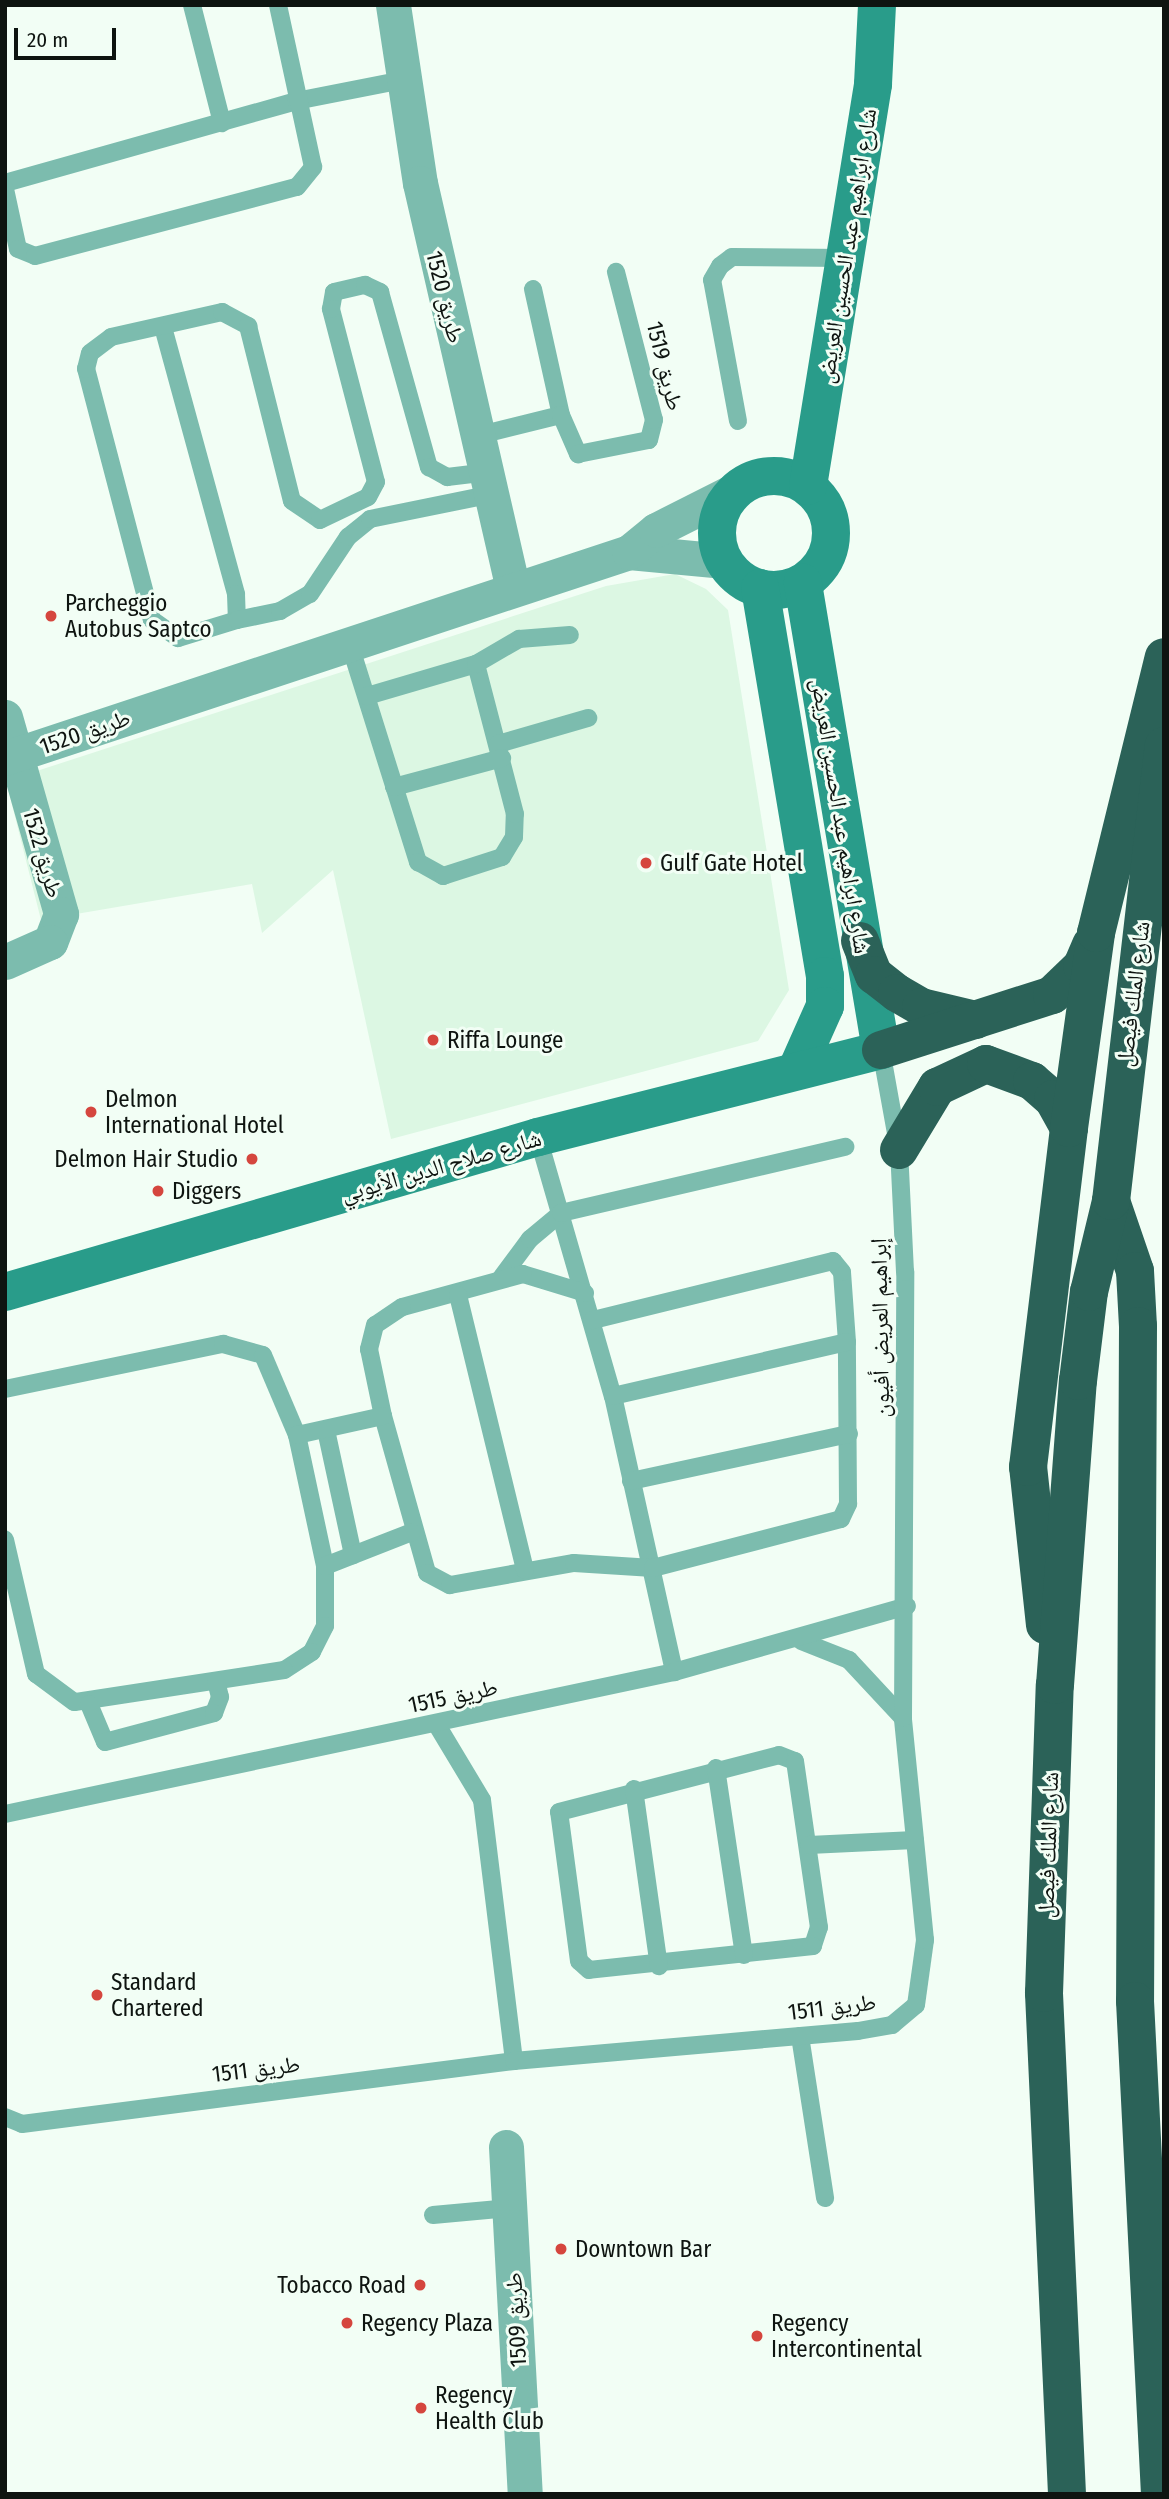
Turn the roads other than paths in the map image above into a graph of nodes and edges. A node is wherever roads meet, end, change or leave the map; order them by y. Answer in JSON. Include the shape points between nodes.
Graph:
{"nodes":[{"id":1,"x":192,"y":5,"type":"edge"},
{"id":2,"x":278,"y":5,"type":"edge"},
{"id":3,"x":393,"y":5,"type":"edge"},
{"id":4,"x":877,"y":5,"type":"edge"},
{"id":5,"x":403,"y":80,"type":"junction"},
{"id":6,"x":296,"y":101,"type":"junction"},
{"id":7,"x":222,"y":124,"type":"junction"},
{"id":8,"x":5,"y":183,"type":"edge"},
{"id":9,"x":5,"y":189,"type":"edge"},
{"id":10,"x":845,"y":258,"type":"junction"},
{"id":11,"x":616,"y":272,"type":"dead end"},
{"id":12,"x":533,"y":289,"type":"dead end"},
{"id":13,"x":163,"y":327,"type":"junction"},
{"id":14,"x":561,"y":415,"type":"junction"},
{"id":15,"x":738,"y":421,"type":"dead end"},
{"id":16,"x":480,"y":435,"type":"junction"},
{"id":17,"x":491,"y":483,"type":"junction"},
{"id":18,"x":808,"y":486,"type":"junction"},
{"id":19,"x":739,"y":488,"type":"junction"},
{"id":20,"x":629,"y":552,"type":"junction"},
{"id":21,"x":725,"y":561,"type":"junction"},
{"id":22,"x":803,"y":582,"type":"junction"},
{"id":23,"x":512,"y":586,"type":"junction"},
{"id":24,"x":760,"y":588,"type":"junction"},
{"id":25,"x":237,"y":620,"type":"junction"},
{"id":26,"x":570,"y":635,"type":"dead end"},
{"id":27,"x":349,"y":642,"type":"junction"},
{"id":28,"x":1164,"y":657,"type":"edge"},
{"id":29,"x":476,"y":664,"type":"junction"},
{"id":30,"x":367,"y":696,"type":"junction"},
{"id":31,"x":5,"y":717,"type":"edge"},
{"id":32,"x":588,"y":718,"type":"dead end"},
{"id":33,"x":1164,"y":746,"type":"edge"},
{"id":34,"x":500,"y":751,"type":"junction"},
{"id":35,"x":10,"y":757,"type":"edge"},
{"id":36,"x":394,"y":787,"type":"junction"},
{"id":37,"x":1097,"y":933,"type":"junction"},
{"id":38,"x":860,"y":942,"type":"junction"},
{"id":39,"x":5,"y":962,"type":"edge"},
{"id":40,"x":980,"y":1020,"type":"junction"},
{"id":41,"x":881,"y":1050,"type":"junction"},
{"id":42,"x":796,"y":1071,"type":"junction"},
{"id":43,"x":1069,"y":1128,"type":"junction"},
{"id":44,"x":538,"y":1138,"type":"junction"},
{"id":45,"x":845,"y":1147,"type":"dead end"},
{"id":46,"x":899,"y":1150,"type":"junction"},
{"id":47,"x":1111,"y":1201,"type":"junction"},
{"id":48,"x":561,"y":1213,"type":"junction"},
{"id":49,"x":500,"y":1278,"type":"junction"},
{"id":50,"x":5,"y":1292,"type":"edge"},
{"id":51,"x":585,"y":1293,"type":"junction"},
{"id":52,"x":458,"y":1295,"type":"junction"},
{"id":53,"x":592,"y":1320,"type":"junction"},
{"id":54,"x":847,"y":1342,"type":"junction"},
{"id":55,"x":5,"y":1390,"type":"edge"},
{"id":56,"x":613,"y":1396,"type":"junction"},
{"id":57,"x":383,"y":1416,"type":"junction"},
{"id":58,"x":327,"y":1430,"type":"junction"},
{"id":59,"x":849,"y":1434,"type":"junction"},
{"id":60,"x":297,"y":1435,"type":"junction"},
{"id":61,"x":631,"y":1480,"type":"junction"},
{"id":62,"x":412,"y":1532,"type":"junction"},
{"id":63,"x":5,"y":1540,"type":"edge"},
{"id":64,"x":353,"y":1555,"type":"junction"},
{"id":65,"x":325,"y":1566,"type":"junction"},
{"id":66,"x":653,"y":1568,"type":"junction"},
{"id":67,"x":525,"y":1570,"type":"junction"},
{"id":68,"x":10,"y":1579,"type":"edge"},
{"id":69,"x":907,"y":1606,"type":"junction"},
{"id":70,"x":801,"y":1641,"type":"junction"},
{"id":71,"x":674,"y":1672,"type":"junction"},
{"id":72,"x":216,"y":1681,"type":"junction"},
{"id":73,"x":1055,"y":1685,"type":"junction"},
{"id":74,"x":89,"y":1704,"type":"junction"},
{"id":75,"x":903,"y":1718,"type":"junction"},
{"id":76,"x":437,"y":1725,"type":"junction"},
{"id":77,"x":716,"y":1768,"type":"junction"},
{"id":78,"x":634,"y":1789,"type":"junction"},
{"id":79,"x":5,"y":1814,"type":"edge"},
{"id":80,"x":915,"y":1840,"type":"junction"},
{"id":81,"x":809,"y":1845,"type":"junction"},
{"id":82,"x":744,"y":1955,"type":"junction"},
{"id":83,"x":659,"y":1966,"type":"junction"},
{"id":84,"x":1135,"y":2001,"type":"junction"},
{"id":85,"x":800,"y":2036,"type":"junction"},
{"id":86,"x":514,"y":2062,"type":"junction"},
{"id":87,"x":5,"y":2116,"type":"edge"},
{"id":88,"x":506,"y":2147,"type":"dead end"},
{"id":89,"x":1164,"y":2170,"type":"edge"},
{"id":90,"x":825,"y":2199,"type":"dead end"},
{"id":91,"x":509,"y":2208,"type":"junction"},
{"id":92,"x":433,"y":2214,"type":"dead end"},
{"id":93,"x":525,"y":2494,"type":"edge"},
{"id":94,"x":1068,"y":2494,"type":"edge"},
{"id":95,"x":1160,"y":2494,"type":"edge"}],
"edges":[{"from":1,"to":7,"type":"lane"},
{"from":2,"to":6,"type":"lane"},
{"from":3,"to":5,"type":"street","name":"طريق 1520"},
{"from":4,"to":10,"type":"street","name":"شارع ابراهيم عبد الحسين العريض","via":[[873,84]]},
{"from":5,"to":6,"type":"lane"},
{"from":5,"to":16,"type":"street","name":"طريق 1520","via":[[437,266]]},
{"from":6,"to":7,"type":"lane"},
{"from":6,"to":9,"type":"lane","via":[[313,167],[297,187],[35,256],[18,249]]},
{"from":7,"to":8,"type":"lane"},
{"from":10,"to":15,"type":"lane","via":[[732,257],[720,266],[712,280]]},
{"from":10,"to":18,"type":"street","name":"شارع ابراهيم عبد الحسين العريض"},
{"from":11,"to":14,"type":"lane","name":"طريق 1519","via":[[654,431],[649,440],[578,454]]},
{"from":12,"to":14,"type":"lane"},
{"from":13,"to":17,"type":"lane","via":[[222,312],[248,326],[292,501],[320,520],[369,497],[376,482],[331,309],[334,292],[365,285],[380,292],[429,467],[447,477]]},
{"from":13,"to":25,"type":"lane","via":[[236,594]]},
{"from":13,"to":25,"type":"lane","via":[[111,337],[90,353],[86,369],[152,620],[178,638]]},
{"from":14,"to":16,"type":"lane"},
{"from":16,"to":17,"type":"street","name":"طريق 1520"},
{"from":17,"to":23,"type":"street","name":"طريق 1520"},
{"from":17,"to":25,"type":"lane","via":[[370,519],[348,537],[310,594],[280,611]]},
{"from":18,"to":19,"type":"street","via":[[774,476]]},
{"from":18,"to":22,"type":"street","via":[[831,527],[825,559]]},
{"from":19,"to":20,"type":"street","name":"طريق 1520","via":[[656,530]]},
{"from":19,"to":21,"type":"street","via":[[717,530]]},
{"from":20,"to":21,"type":"street","name":"طريق 1520"},
{"from":20,"to":23,"type":"street","name":"طريق 1520"},
{"from":21,"to":24,"type":"street"},
{"from":22,"to":24,"type":"street"},
{"from":22,"to":38,"type":"street","name":"شارع ابراهيم عبد الحسين العريض"},
{"from":23,"to":27,"type":"street","name":"طريق 1520"},
{"from":24,"to":42,"type":"street","name":"شارع ابراهيم عبد الحسين العريض","via":[[825,976],[825,1006]]},
{"from":26,"to":29,"type":"lane","via":[[519,639]]},
{"from":27,"to":30,"type":"lane"},
{"from":27,"to":35,"type":"street","name":"طريق 1520"},
{"from":28,"to":37,"type":"highway"},
{"from":29,"to":30,"type":"lane"},
{"from":29,"to":34,"type":"lane"},
{"from":30,"to":36,"type":"lane"},
{"from":31,"to":35,"type":"street","name":"طريق 1522"},
{"from":32,"to":34,"type":"lane"},
{"from":33,"to":47,"type":"highway","name":"شارع الملك فيصل"},
{"from":34,"to":36,"type":"lane"},
{"from":34,"to":36,"type":"lane","via":[[516,814],[514,837],[493,863],[452,875],[433,873],[418,862]]},
{"from":35,"to":39,"type":"street","name":"طريق 1522","via":[[61,914],[50,942]]},
{"from":37,"to":40,"type":"highway","via":[[1068,982]]},
{"from":37,"to":43,"type":"highway"},
{"from":38,"to":40,"type":"highway","via":[[874,975],[897,993],[942,1014]]},
{"from":38,"to":41,"type":"street","name":"شارع ابراهيم عبد الحسين العريض"},
{"from":40,"to":41,"type":"highway"},
{"from":41,"to":42,"type":"street","name":"شارع صلاح الدين الأيوبي"},
{"from":41,"to":46,"type":"lane","name":"إبراهيم العريض أفيون"},
{"from":42,"to":44,"type":"street","name":"شارع صلاح الدين الأيوبي"},
{"from":43,"to":46,"type":"highway","via":[[1053,1099],[1032,1081],[986,1064],[937,1087]]},
{"from":43,"to":73,"type":"highway","via":[[1028,1467],[1033,1549]]},
{"from":44,"to":48,"type":"lane"},
{"from":44,"to":50,"type":"street","name":"شارع صلاح الدين الأيوبي"},
{"from":45,"to":48,"type":"lane"},
{"from":46,"to":69,"type":"lane","name":"إبراهيم العريض أفيون"},
{"from":47,"to":73,"type":"highway","name":"شارع الملك فيصل","via":[[1088,1292]]},
{"from":47,"to":84,"type":"highway","name":"شارع الملك فيصل","via":[[1135,1271],[1138,1326]]},
{"from":48,"to":49,"type":"lane","via":[[530,1239]]},
{"from":48,"to":51,"type":"lane"},
{"from":49,"to":51,"type":"lane","via":[[534,1276]]},
{"from":49,"to":52,"type":"lane"},
{"from":51,"to":53,"type":"lane"},
{"from":52,"to":57,"type":"lane","via":[[402,1307],[375,1325],[369,1349]]},
{"from":52,"to":67,"type":"lane"},
{"from":53,"to":54,"type":"lane","via":[[826,1258],[842,1272]]},
{"from":53,"to":56,"type":"lane"},
{"from":54,"to":56,"type":"lane"},
{"from":54,"to":59,"type":"lane"},
{"from":55,"to":60,"type":"lane","via":[[239,1344],[270,1364]]},
{"from":56,"to":61,"type":"lane"},
{"from":57,"to":58,"type":"lane"},
{"from":57,"to":62,"type":"lane"},
{"from":58,"to":60,"type":"lane"},
{"from":58,"to":64,"type":"lane"},
{"from":59,"to":61,"type":"lane"},
{"from":59,"to":66,"type":"lane","via":[[848,1504],[841,1519]]},
{"from":60,"to":65,"type":"lane"},
{"from":61,"to":66,"type":"lane"},
{"from":62,"to":64,"type":"lane"},
{"from":62,"to":67,"type":"lane","via":[[427,1573],[450,1585]]},
{"from":63,"to":68,"type":"lane"},
{"from":64,"to":65,"type":"lane"},
{"from":65,"to":72,"type":"lane","via":[[325,1626],[312,1652],[284,1670]]},
{"from":66,"to":67,"type":"lane","via":[[574,1563]]},
{"from":66,"to":71,"type":"lane"},
{"from":68,"to":74,"type":"lane","via":[[36,1674],[60,1697]]},
{"from":69,"to":70,"type":"lane","name":"طريق 1515"},
{"from":69,"to":75,"type":"lane","name":"طريق 1511"},
{"from":70,"to":71,"type":"lane","name":"طريق 1515"},
{"from":70,"to":75,"type":"lane","via":[[849,1660]]},
{"from":71,"to":76,"type":"lane","name":"طريق 1515"},
{"from":72,"to":74,"type":"lane"},
{"from":72,"to":74,"type":"lane","via":[[220,1697],[214,1713],[106,1742]]},
{"from":73,"to":94,"type":"highway","name":"شارع الملك فيصل","via":[[1044,1993]]},
{"from":75,"to":80,"type":"lane","name":"طريق 1511"},
{"from":76,"to":79,"type":"lane","name":"طريق 1515"},
{"from":76,"to":86,"type":"lane","via":[[482,1800]]},
{"from":77,"to":78,"type":"lane"},
{"from":77,"to":81,"type":"lane","via":[[779,1755],[795,1761]]},
{"from":77,"to":82,"type":"lane"},
{"from":78,"to":83,"type":"lane"},
{"from":78,"to":83,"type":"lane","via":[[566,1805],[557,1821],[579,1961],[595,1973]]},
{"from":80,"to":81,"type":"lane"},
{"from":80,"to":85,"type":"lane","name":"طريق 1511","via":[[925,1940],[916,2006],[892,2025]]},
{"from":81,"to":82,"type":"lane","via":[[819,1938],[813,1946]]},
{"from":82,"to":83,"type":"lane"},
{"from":84,"to":89,"type":"highway"},
{"from":84,"to":95,"type":"highway","name":"شارع الملك فيصل"},
{"from":85,"to":86,"type":"lane","name":"طريق 1511"},
{"from":85,"to":90,"type":"lane"},
{"from":86,"to":87,"type":"lane","name":"طريق 1511","via":[[22,2124]]},
{"from":88,"to":91,"type":"street","name":"طريق 1509"},
{"from":91,"to":92,"type":"lane"},
{"from":91,"to":93,"type":"street","name":"طريق 1509"}]}
